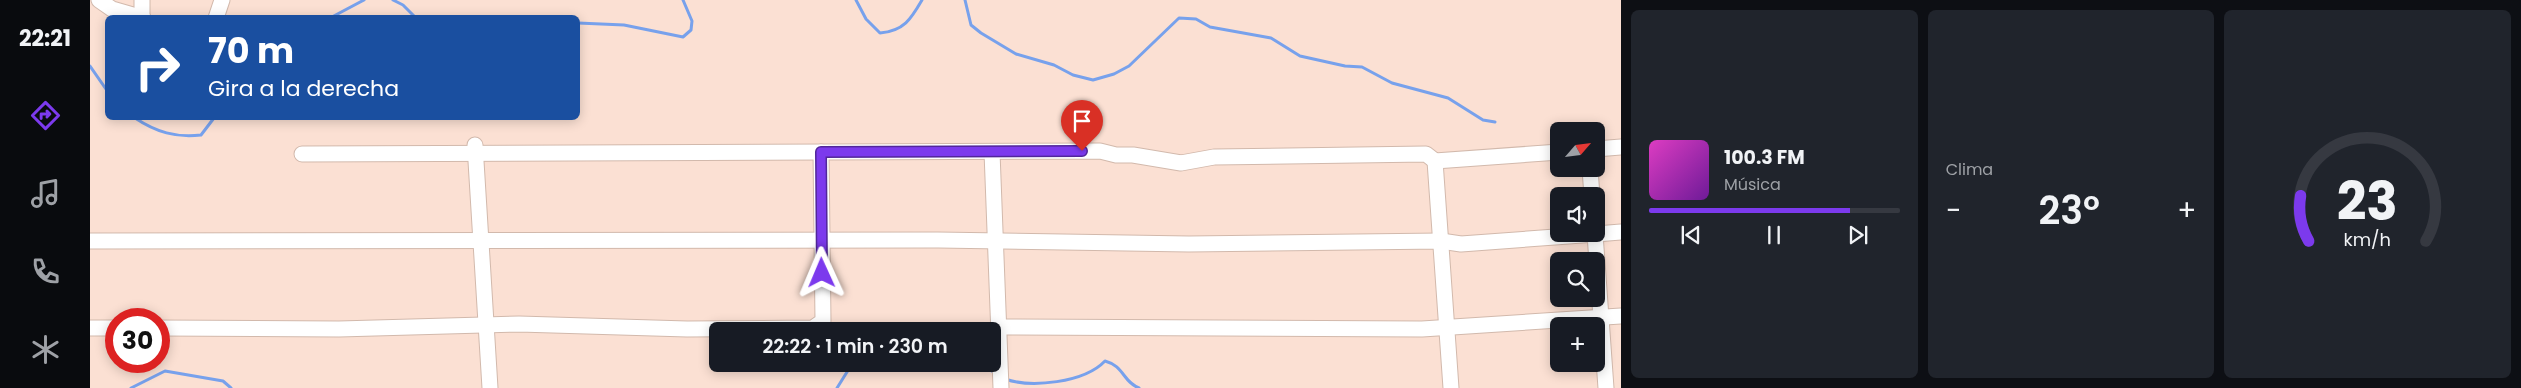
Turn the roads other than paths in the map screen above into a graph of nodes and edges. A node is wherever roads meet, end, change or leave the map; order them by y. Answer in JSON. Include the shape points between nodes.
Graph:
{"nodes":[{"id":1,"x":99,"y":0,"type":"edge"},
{"id":2,"x":142,"y":0,"type":"edge"},
{"id":3,"x":222,"y":0,"type":"edge"},
{"id":4,"x":134,"y":15,"type":"edge"},
{"id":5,"x":142,"y":15,"type":"edge"},
{"id":6,"x":217,"y":15,"type":"edge"},
{"id":7,"x":1621,"y":147,"type":"edge"},
{"id":8,"x":475,"y":148,"type":"junction"},
{"id":9,"x":1605,"y":148,"type":"edge"},
{"id":10,"x":821,"y":152,"type":"junction"},
{"id":11,"x":992,"y":152,"type":"junction"},
{"id":12,"x":1550,"y":153,"type":"edge"},
{"id":13,"x":302,"y":154,"type":"dead end"},
{"id":14,"x":1435,"y":161,"type":"junction"},
{"id":15,"x":1621,"y":232,"type":"edge"},
{"id":16,"x":1605,"y":233,"type":"edge"},
{"id":17,"x":1550,"y":237,"type":"edge"},
{"id":18,"x":90,"y":241,"type":"edge"},
{"id":19,"x":822,"y":241,"type":"junction"},
{"id":20,"x":997,"y":241,"type":"junction"},
{"id":21,"x":1441,"y":241,"type":"junction"},
{"id":22,"x":481,"y":242,"type":"junction"},
{"id":23,"x":1596,"y":242,"type":"edge"},
{"id":24,"x":1621,"y":316,"type":"edge"},
{"id":25,"x":1601,"y":317,"type":"edge"},
{"id":26,"x":1605,"y":318,"type":"edge"},
{"id":27,"x":1550,"y":321,"type":"edge"},
{"id":28,"x":1000,"y":322,"type":"edge"},
{"id":29,"x":486,"y":325,"type":"junction"},
{"id":30,"x":1001,"y":327,"type":"edge"},
{"id":31,"x":90,"y":328,"type":"edge"},
{"id":32,"x":105,"y":328,"type":"edge"},
{"id":33,"x":170,"y":328,"type":"edge"},
{"id":34,"x":1447,"y":328,"type":"junction"},
{"id":35,"x":1001,"y":372,"type":"edge"},
{"id":36,"x":1605,"y":372,"type":"edge"},
{"id":37,"x":490,"y":388,"type":"edge"},
{"id":38,"x":1001,"y":388,"type":"edge"},
{"id":39,"x":1451,"y":388,"type":"edge"},
{"id":40,"x":1606,"y":388,"type":"edge"}],
"edges":[{"from":1,"to":4,"type":"street","via":[[112,9]]},
{"from":2,"to":5,"type":"street"},
{"from":3,"to":6,"type":"street"},
{"from":7,"to":9,"type":"street"},
{"from":8,"to":10,"type":"street"},
{"from":8,"to":13,"type":"street"},
{"from":8,"to":22,"type":"street"},
{"from":10,"to":11,"type":"street"},
{"from":10,"to":19,"type":"street"},
{"from":11,"to":14,"type":"street","via":[[1100,150],[1116,155],[1181,162],[1214,157],[1426,154]]},
{"from":11,"to":20,"type":"street"},
{"from":12,"to":14,"type":"street"},
{"from":14,"to":21,"type":"street"},
{"from":15,"to":16,"type":"street"},
{"from":17,"to":21,"type":"street","via":[[1461,244]]},
{"from":18,"to":22,"type":"street"},
{"from":19,"to":20,"type":"street"},
{"from":19,"to":22,"type":"street"},
{"from":19,"to":29,"type":"street","via":[[823,321],[813,328]]},
{"from":20,"to":21,"type":"street","via":[[1189,244]]},
{"from":20,"to":28,"type":"street"},
{"from":21,"to":34,"type":"street"},
{"from":22,"to":29,"type":"street"},
{"from":23,"to":25,"type":"street"},
{"from":24,"to":26,"type":"street"},
{"from":27,"to":34,"type":"street"},
{"from":29,"to":33,"type":"street"},
{"from":29,"to":37,"type":"street"},
{"from":30,"to":34,"type":"street"},
{"from":31,"to":32,"type":"street"},
{"from":34,"to":39,"type":"street"},
{"from":35,"to":38,"type":"street"},
{"from":36,"to":40,"type":"street"}]}
